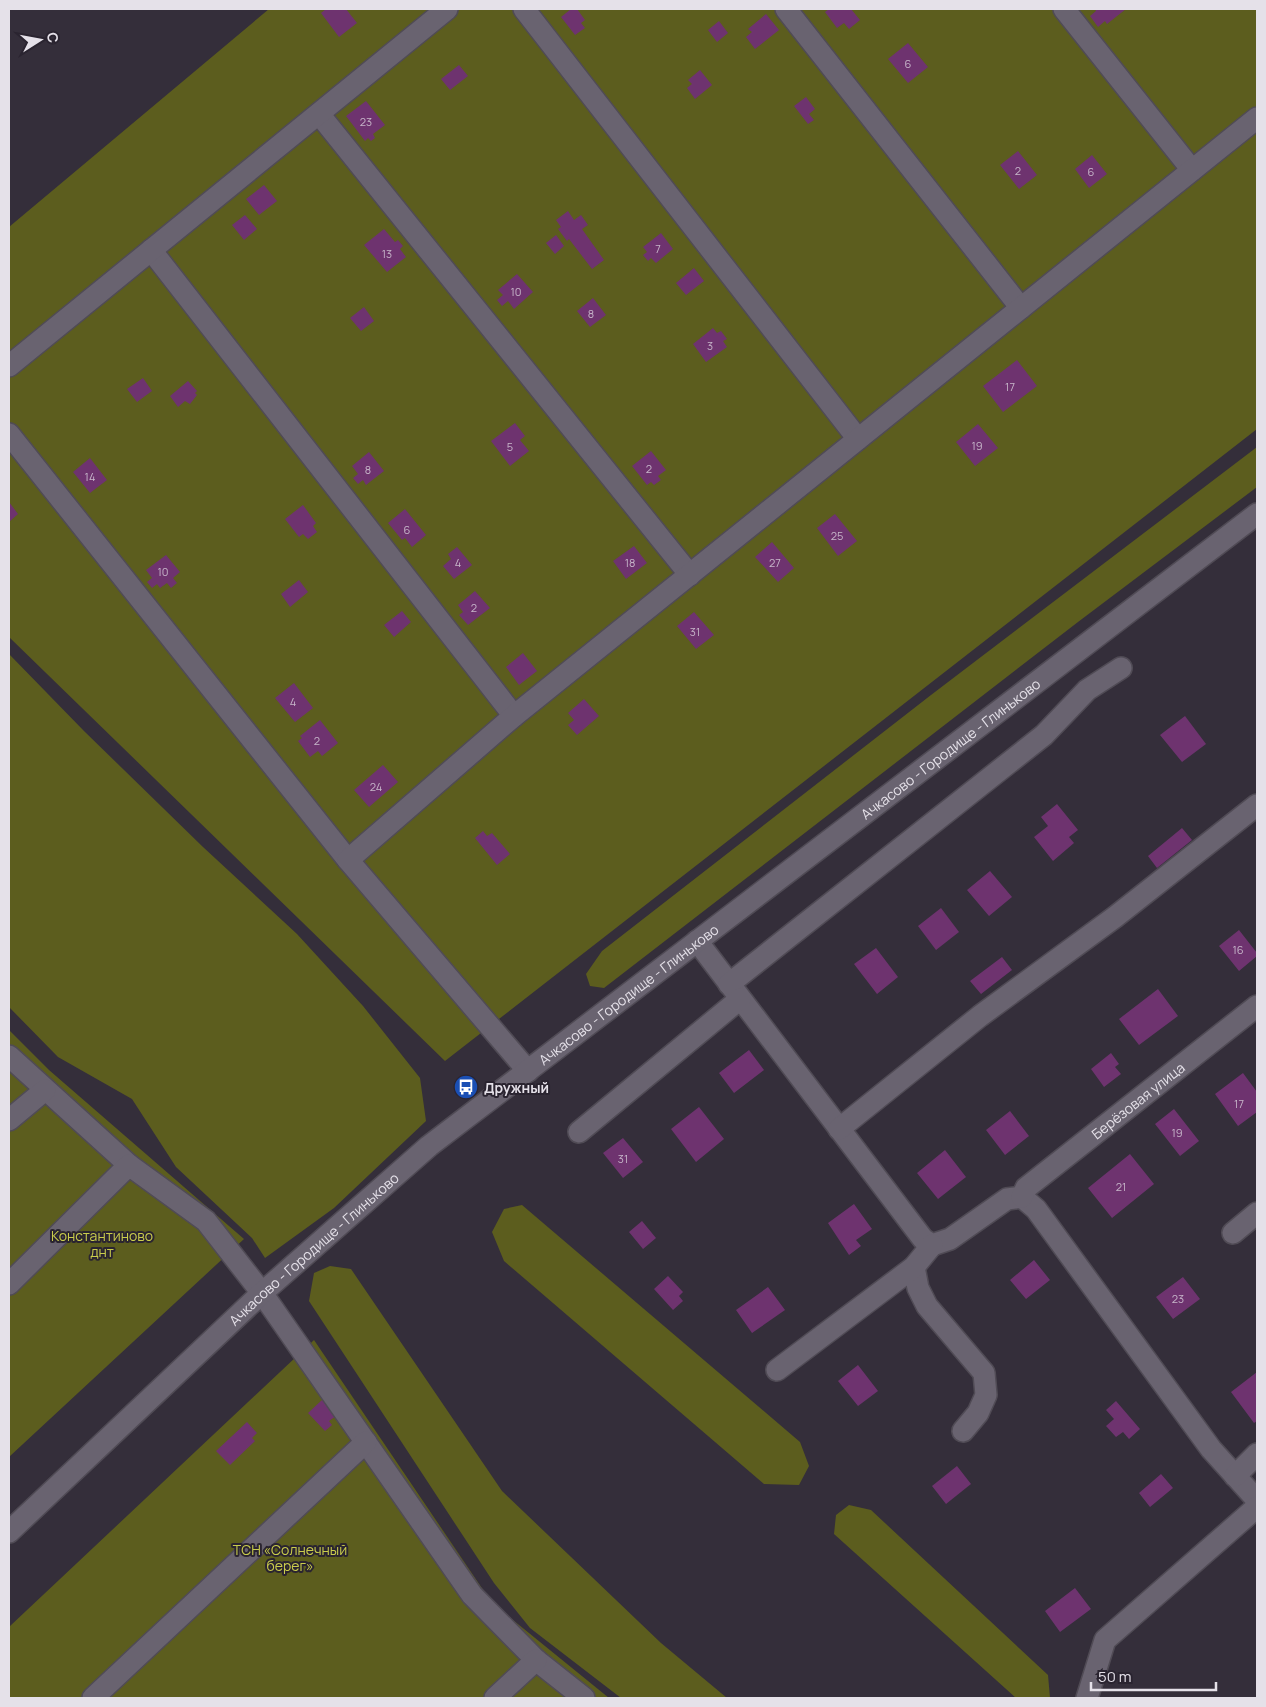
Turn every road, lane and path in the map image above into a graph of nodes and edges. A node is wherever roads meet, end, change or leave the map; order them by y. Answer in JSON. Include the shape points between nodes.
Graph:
{"nodes":[{"id":1,"x":447,"y":9,"type":"edge"},
{"id":2,"x":524,"y":9,"type":"edge"},
{"id":3,"x":786,"y":9,"type":"edge"},
{"id":4,"x":1064,"y":9,"type":"edge"},
{"id":5,"x":319,"y":114,"type":"junction"},
{"id":6,"x":1257,"y":118,"type":"edge"},
{"id":7,"x":1192,"y":170,"type":"junction"},
{"id":8,"x":151,"y":250,"type":"junction"},
{"id":9,"x":1022,"y":308,"type":"junction"},
{"id":10,"x":9,"y":366,"type":"edge"},
{"id":11,"x":9,"y":434,"type":"edge"},
{"id":12,"x":858,"y":439,"type":"junction"},
{"id":13,"x":1257,"y":514,"type":"edge"},
{"id":14,"x":690,"y":575,"type":"junction"},
{"id":15,"x":1121,"y":668,"type":"dead end"},
{"id":16,"x":514,"y":716,"type":"junction"},
{"id":17,"x":1257,"y":805,"type":"edge"},
{"id":18,"x":348,"y":860,"type":"junction"},
{"id":19,"x":697,"y":941,"type":"junction"},
{"id":20,"x":734,"y":991,"type":"junction"},
{"id":21,"x":1257,"y":1006,"type":"edge"},
{"id":22,"x":9,"y":1056,"type":"edge"},
{"id":23,"x":528,"y":1071,"type":"junction"},
{"id":24,"x":45,"y":1090,"type":"junction"},
{"id":25,"x":9,"y":1120,"type":"edge"},
{"id":26,"x":839,"y":1129,"type":"junction"},
{"id":27,"x":579,"y":1132,"type":"dead end"},
{"id":28,"x":129,"y":1165,"type":"junction"},
{"id":29,"x":1022,"y":1197,"type":"junction"},
{"id":30,"x":1257,"y":1214,"type":"edge"},
{"id":31,"x":1233,"y":1233,"type":"dead end"},
{"id":32,"x":932,"y":1245,"type":"junction"},
{"id":33,"x":914,"y":1267,"type":"junction"},
{"id":34,"x":9,"y":1284,"type":"edge"},
{"id":35,"x":262,"y":1293,"type":"junction"},
{"id":36,"x":777,"y":1370,"type":"dead end"},
{"id":37,"x":963,"y":1431,"type":"dead end"},
{"id":38,"x":366,"y":1442,"type":"junction"},
{"id":39,"x":1257,"y":1454,"type":"edge"},
{"id":40,"x":1236,"y":1476,"type":"junction"},
{"id":41,"x":1257,"y":1500,"type":"edge"},
{"id":42,"x":1257,"y":1507,"type":"edge"},
{"id":43,"x":9,"y":1532,"type":"edge"},
{"id":44,"x":536,"y":1660,"type":"junction"},
{"id":45,"x":93,"y":1698,"type":"edge"},
{"id":46,"x":495,"y":1698,"type":"edge"},
{"id":47,"x":584,"y":1698,"type":"edge"},
{"id":48,"x":1087,"y":1698,"type":"edge"}],
"edges":[{"from":1,"to":5,"type":"street"},
{"from":2,"to":12,"type":"street"},
{"from":3,"to":9,"type":"street"},
{"from":4,"to":7,"type":"street"},
{"from":5,"to":8,"type":"street"},
{"from":5,"to":14,"type":"street"},
{"from":6,"to":7,"type":"street"},
{"from":7,"to":9,"type":"street"},
{"from":8,"to":10,"type":"street"},
{"from":8,"to":16,"type":"street"},
{"from":9,"to":12,"type":"street"},
{"from":11,"to":18,"type":"street"},
{"from":12,"to":14,"type":"street"},
{"from":13,"to":19,"type":"street","name":"Ачкасово - Городище - Глиньково"},
{"from":14,"to":16,"type":"street"},
{"from":15,"to":20,"type":"street","via":[[1087,690],[1044,735]]},
{"from":16,"to":18,"type":"street"},
{"from":17,"to":26,"type":"street","via":[[980,1016]]},
{"from":18,"to":23,"type":"street"},
{"from":19,"to":20,"type":"street"},
{"from":19,"to":23,"type":"street","name":"Ачкасово - Городище - Глиньково"},
{"from":20,"to":26,"type":"street"},
{"from":20,"to":27,"type":"street"},
{"from":21,"to":29,"type":"street","name":"Берёзовая улица","via":[[1026,1188]]},
{"from":22,"to":24,"type":"street"},
{"from":23,"to":35,"type":"street","name":"Ачкасово - Городище - Глиньково","via":[[429,1146]]},
{"from":24,"to":25,"type":"street"},
{"from":24,"to":28,"type":"street"},
{"from":26,"to":32,"type":"street","via":[[923,1239]]},
{"from":28,"to":34,"type":"street"},
{"from":28,"to":35,"type":"street","via":[[206,1221]]},
{"from":29,"to":32,"type":"street","via":[[1007,1199],[950,1239]]},
{"from":29,"to":40,"type":"street","via":[[1036,1209],[1211,1449]]},
{"from":30,"to":31,"type":"street"},
{"from":32,"to":33,"type":"street"},
{"from":33,"to":36,"type":"street"},
{"from":33,"to":37,"type":"street","via":[[918,1288],[927,1306],[984,1373],[986,1395],[978,1413]]},
{"from":35,"to":38,"type":"street"},
{"from":35,"to":43,"type":"street","name":"Ачкасово - Городище - Глиньково"},
{"from":38,"to":44,"type":"street","via":[[472,1595]]},
{"from":38,"to":45,"type":"street"},
{"from":39,"to":40,"type":"street"},
{"from":40,"to":41,"type":"street"},
{"from":42,"to":48,"type":"street","via":[[1105,1640]]},
{"from":44,"to":46,"type":"street"},
{"from":44,"to":47,"type":"street"}]}
